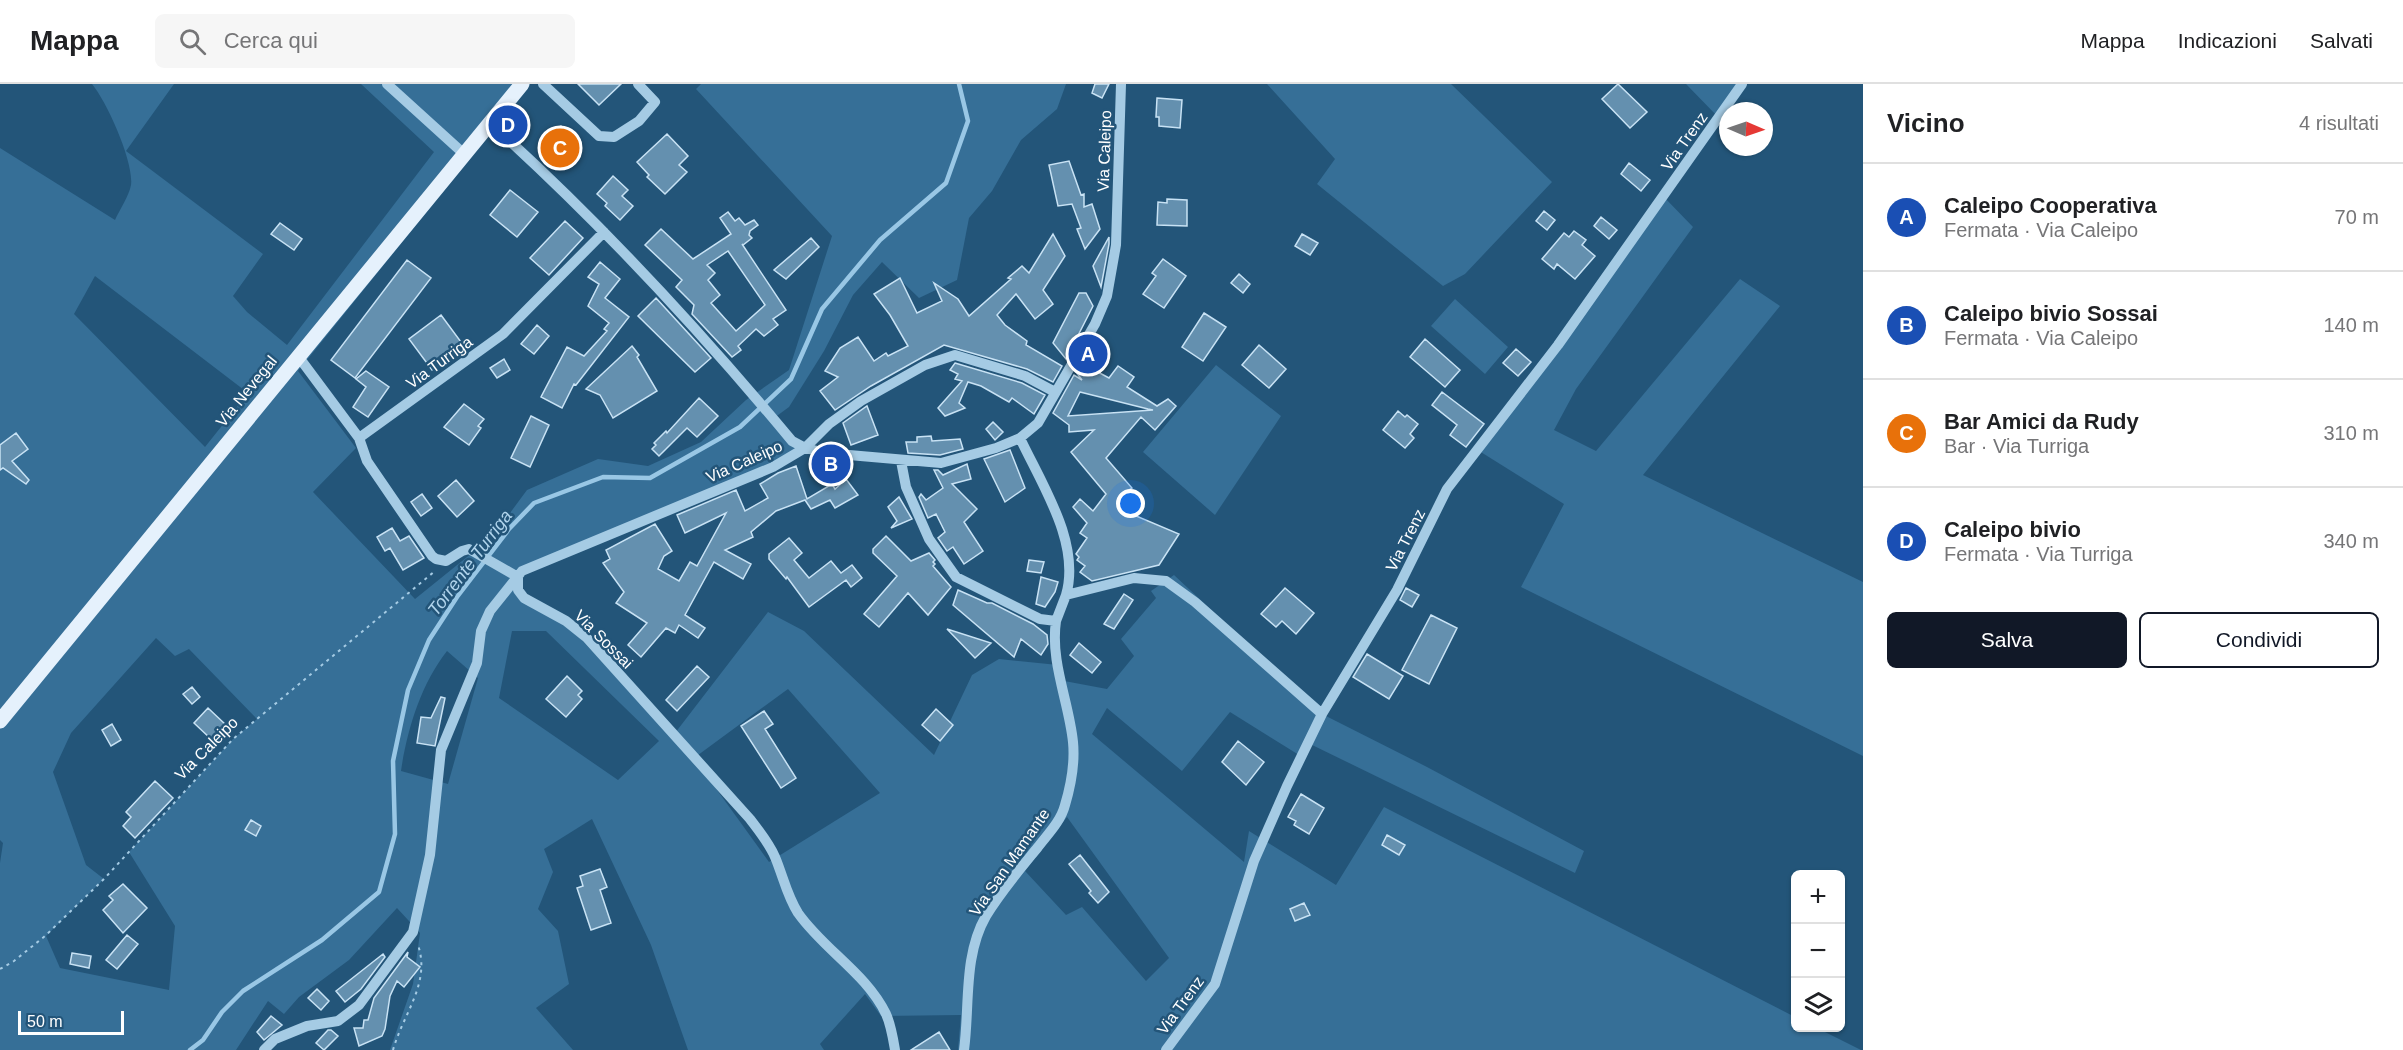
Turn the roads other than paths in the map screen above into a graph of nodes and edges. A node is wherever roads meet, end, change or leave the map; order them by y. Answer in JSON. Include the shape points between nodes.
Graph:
{"nodes":[{"id":1,"x":387,"y":84,"type":"edge"},
{"id":2,"x":522,"y":84,"type":"edge"},
{"id":3,"x":543,"y":84,"type":"edge"},
{"id":4,"x":638,"y":84,"type":"edge"},
{"id":5,"x":1121,"y":84,"type":"edge"},
{"id":6,"x":1742,"y":84,"type":"edge"},
{"id":7,"x":490,"y":123,"type":"junction"},
{"id":8,"x":463,"y":153,"type":"junction"},
{"id":9,"x":604,"y":232,"type":"junction"},
{"id":10,"x":298,"y":356,"type":"junction"},
{"id":11,"x":1055,"y":392,"type":"junction"},
{"id":12,"x":359,"y":438,"type":"junction"},
{"id":13,"x":1020,"y":438,"type":"junction"},
{"id":14,"x":805,"y":448,"type":"junction"},
{"id":15,"x":901,"y":461,"type":"junction"},
{"id":16,"x":518,"y":577,"type":"junction"},
{"id":17,"x":1066,"y":595,"type":"junction"},
{"id":18,"x":1056,"y":621,"type":"junction"},
{"id":19,"x":1322,"y":714,"type":"junction"},
{"id":20,"x":0,"y":721,"type":"edge"},
{"id":21,"x":264,"y":1050,"type":"edge"},
{"id":22,"x":895,"y":1050,"type":"edge"},
{"id":23,"x":964,"y":1050,"type":"edge"},
{"id":24,"x":1166,"y":1050,"type":"edge"}],
"edges":[{"from":1,"to":8,"type":"street"},
{"from":2,"to":7,"type":"main road","name":"Via Nevegal"},
{"from":3,"to":4,"type":"street","via":[[598,136],[614,137],[639,121],[655,102]]},
{"from":5,"to":11,"type":"street","name":"Via Caleipo","via":[[1116,245],[1107,296]]},
{"from":6,"to":19,"type":"street","name":"Via Trenz","via":[[1558,345],[1447,489],[1397,590]]},
{"from":7,"to":8,"type":"main road","name":"Via Nevegal"},
{"from":7,"to":9,"type":"street"},
{"from":8,"to":10,"type":"main road","name":"Via Nevegal"},
{"from":9,"to":12,"type":"street","name":"Via Turriga","via":[[503,334]]},
{"from":9,"to":14,"type":"street","via":[[656,285],[792,441]]},
{"from":10,"to":12,"type":"street"},
{"from":10,"to":20,"type":"main road","name":"Via Nevegal"},
{"from":11,"to":13,"type":"street","name":"Via Caleipo","via":[[1038,423]]},
{"from":11,"to":14,"type":"street","via":[[1025,376],[955,355],[925,365],[861,401]]},
{"from":12,"to":16,"type":"street","via":[[367,461],[436,560],[447,561],[465,550],[476,552]]},
{"from":13,"to":15,"type":"street","name":"Via Caleipo","via":[[941,463]]},
{"from":13,"to":17,"type":"street","name":"Via San Mamante","via":[[1067,541],[1071,564]]},
{"from":14,"to":15,"type":"street","name":"Via Caleipo"},
{"from":14,"to":16,"type":"street","name":"Via Caleipo","via":[[773,466],[525,568]]},
{"from":15,"to":18,"type":"street","via":[[906,488],[929,539],[956,578],[1040,619]]},
{"from":16,"to":21,"type":"street","via":[[490,610],[477,663],[441,750],[430,855],[413,932],[358,1005],[339,1021],[307,1026],[275,1039]]},
{"from":16,"to":22,"type":"street","name":"Via Sossai","via":[[520,595],[586,637],[750,819],[770,847],[789,897],[807,925],[877,1000],[887,1016]]},
{"from":17,"to":18,"type":"street","name":"Via San Mamante"},
{"from":17,"to":19,"type":"street","via":[[1134,578],[1166,581]]},
{"from":18,"to":23,"type":"street","name":"Via San Mamante","via":[[1058,665],[1073,741],[1068,796],[1060,819],[995,903],[978,933],[971,964]]},
{"from":19,"to":24,"type":"street","name":"Via Trenz","via":[[1254,861],[1215,984]]}]}
